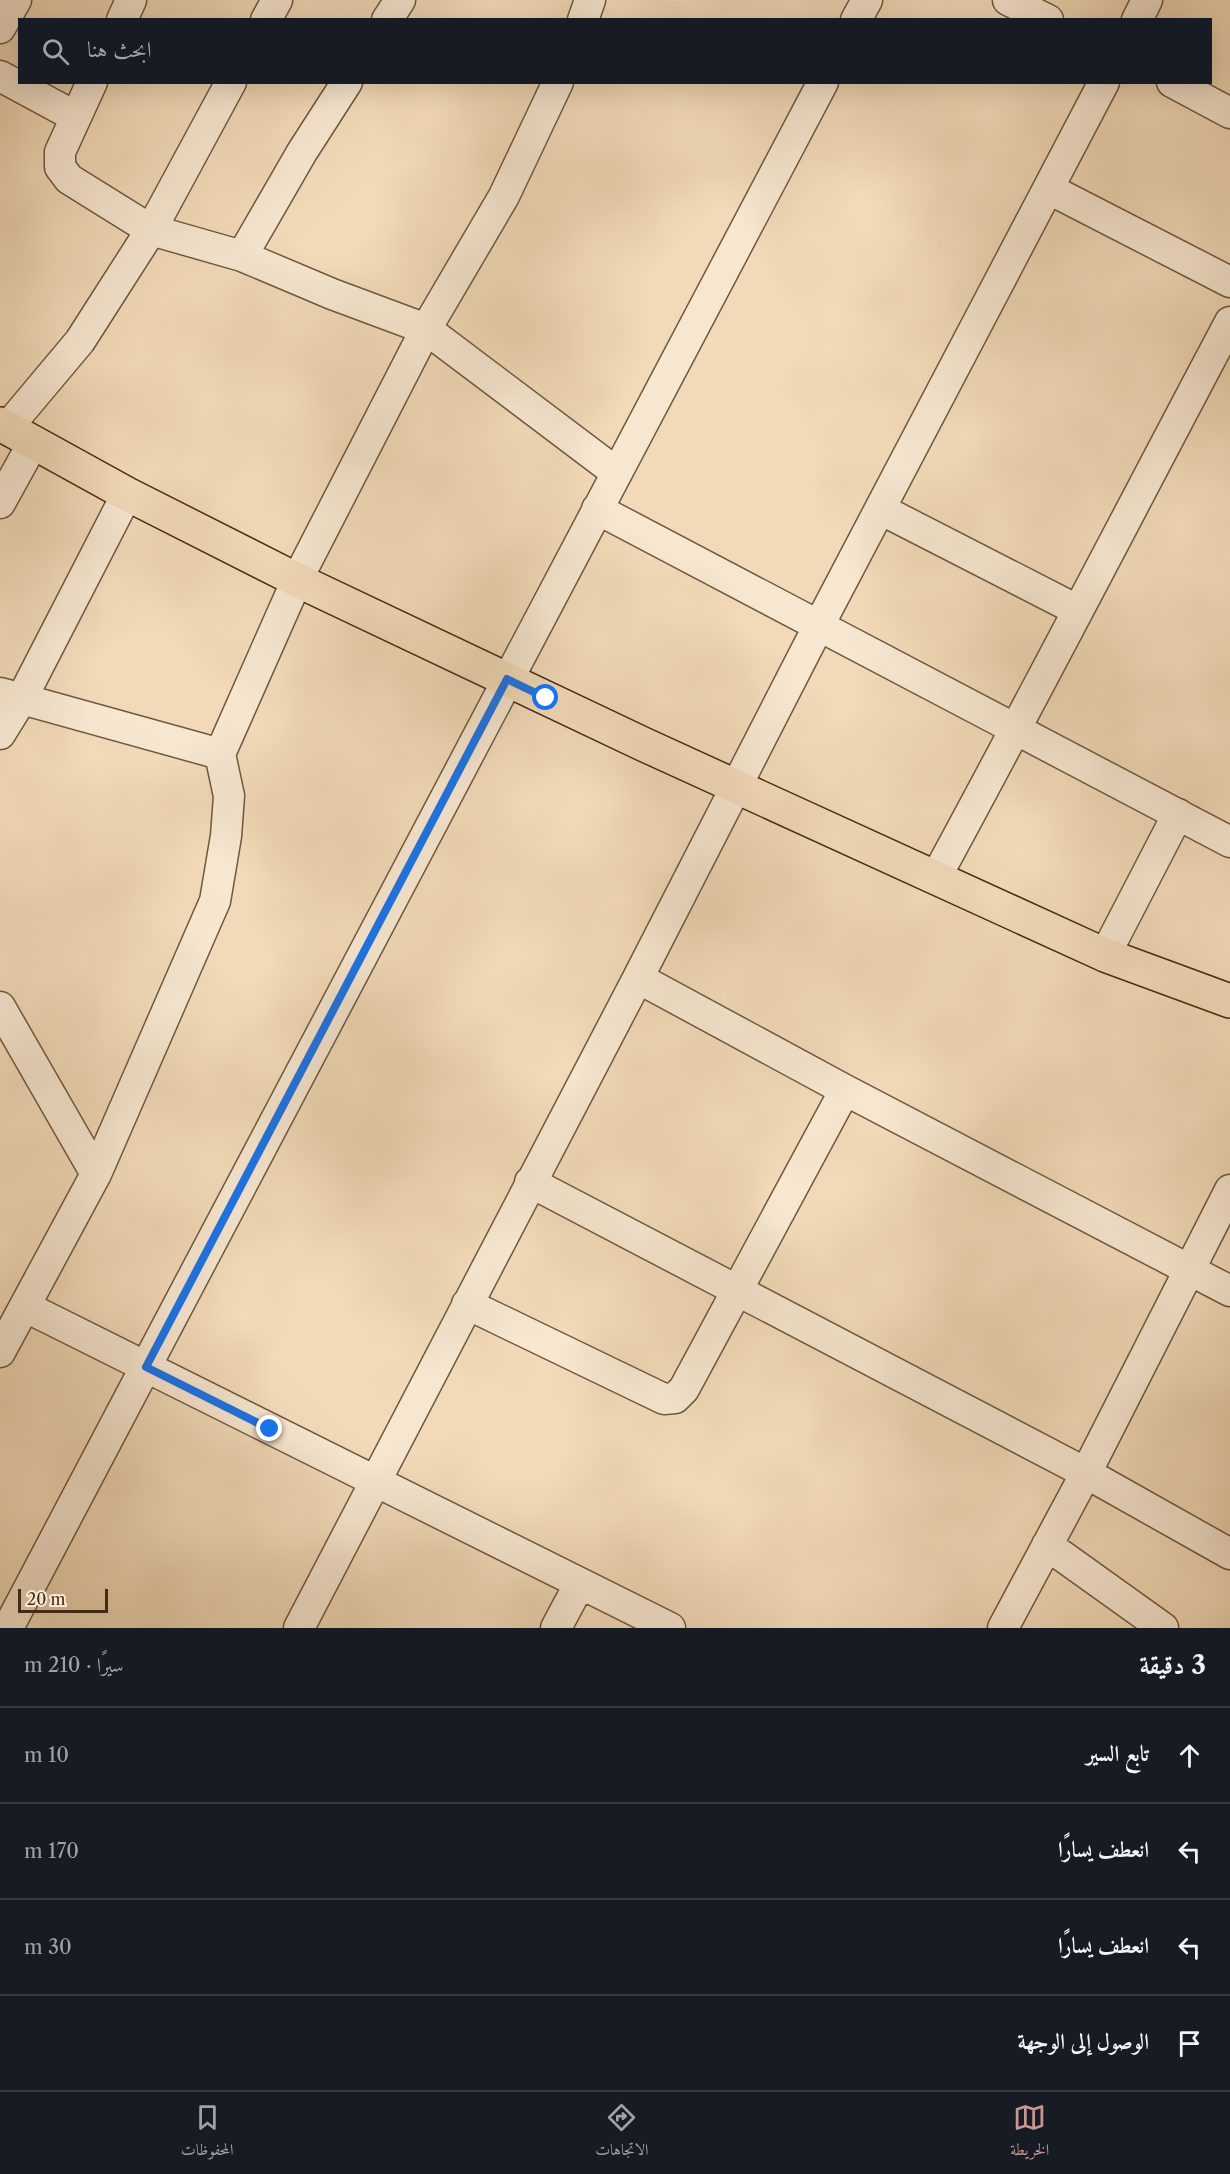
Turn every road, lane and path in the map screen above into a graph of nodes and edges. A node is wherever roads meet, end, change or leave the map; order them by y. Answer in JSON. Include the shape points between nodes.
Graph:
{"nodes":[{"id":1,"x":16,"y":0,"type":"edge"},
{"id":2,"x":131,"y":0,"type":"edge"},
{"id":3,"x":276,"y":0,"type":"edge"},
{"id":4,"x":400,"y":0,"type":"edge"},
{"id":5,"x":590,"y":0,"type":"edge"},
{"id":6,"x":867,"y":0,"type":"edge"},
{"id":7,"x":1008,"y":0,"type":"edge"},
{"id":8,"x":1147,"y":0,"type":"edge"},
{"id":9,"x":123,"y":18,"type":"edge"},
{"id":10,"x":267,"y":18,"type":"edge"},
{"id":11,"x":388,"y":18,"type":"edge"},
{"id":12,"x":584,"y":18,"type":"edge"},
{"id":13,"x":857,"y":18,"type":"edge"},
{"id":14,"x":1044,"y":18,"type":"edge"},
{"id":15,"x":1138,"y":18,"type":"edge"},
{"id":16,"x":0,"y":28,"type":"edge"},
{"id":17,"x":0,"y":76,"type":"edge"},
{"id":18,"x":92,"y":84,"type":"edge"},
{"id":19,"x":230,"y":84,"type":"edge"},
{"id":20,"x":346,"y":84,"type":"edge"},
{"id":21,"x":557,"y":84,"type":"edge"},
{"id":22,"x":822,"y":84,"type":"edge"},
{"id":23,"x":1103,"y":84,"type":"edge"},
{"id":24,"x":1176,"y":84,"type":"edge"},
{"id":25,"x":1230,"y":113,"type":"edge"},
{"id":26,"x":76,"y":117,"type":"junction"},
{"id":27,"x":1049,"y":189,"type":"junction"},
{"id":28,"x":151,"y":230,"type":"junction"},
{"id":29,"x":242,"y":256,"type":"junction"},
{"id":30,"x":1230,"y":282,"type":"edge"},
{"id":31,"x":1230,"y":322,"type":"edge"},
{"id":32,"x":426,"y":329,"type":"junction"},
{"id":33,"x":13,"y":432,"type":"edge"},
{"id":34,"x":617,"y":473,"type":"junction"},
{"id":35,"x":127,"y":494,"type":"junction"},
{"id":36,"x":0,"y":503,"type":"edge"},
{"id":37,"x":597,"y":509,"type":"junction"},
{"id":38,"x":880,"y":509,"type":"junction"},
{"id":39,"x":297,"y":580,"type":"junction"},
{"id":40,"x":1077,"y":610,"type":"junction"},
{"id":41,"x":818,"y":627,"type":"junction"},
{"id":42,"x":507,"y":679,"type":"junction"},
{"id":43,"x":10,"y":697,"type":"edge"},
{"id":44,"x":1017,"y":728,"type":"junction"},
{"id":45,"x":0,"y":734,"type":"edge"},
{"id":46,"x":220,"y":754,"type":"junction"},
{"id":47,"x":736,"y":786,"type":"junction"},
{"id":48,"x":1178,"y":814,"type":"junction"},
{"id":49,"x":1230,"y":842,"type":"edge"},
{"id":50,"x":936,"y":877,"type":"junction"},
{"id":51,"x":1104,"y":955,"type":"junction"},
{"id":52,"x":638,"y":978,"type":"junction"},
{"id":53,"x":1230,"y":1001,"type":"edge"},
{"id":54,"x":0,"y":1007,"type":"edge"},
{"id":55,"x":845,"y":1090,"type":"junction"},
{"id":56,"x":96,"y":1174,"type":"junction"},
{"id":57,"x":530,"y":1182,"type":"junction"},
{"id":58,"x":1230,"y":1190,"type":"edge"},
{"id":59,"x":1189,"y":1269,"type":"junction"},
{"id":60,"x":739,"y":1289,"type":"junction"},
{"id":61,"x":1230,"y":1291,"type":"edge"},
{"id":62,"x":467,"y":1304,"type":"junction"},
{"id":63,"x":26,"y":1307,"type":"junction"},
{"id":64,"x":0,"y":1352,"type":"edge"},
{"id":65,"x":146,"y":1367,"type":"junction"},
{"id":66,"x":1086,"y":1473,"type":"junction"},
{"id":67,"x":374,"y":1480,"type":"junction"},
{"id":68,"x":1047,"y":1545,"type":"junction"},
{"id":69,"x":1230,"y":1554,"type":"edge"},
{"id":70,"x":580,"y":1583,"type":"junction"},
{"id":71,"x":9,"y":1611,"type":"edge"},
{"id":72,"x":299,"y":1628,"type":"edge"},
{"id":73,"x":556,"y":1628,"type":"edge"},
{"id":74,"x":670,"y":1628,"type":"edge"},
{"id":75,"x":1003,"y":1628,"type":"edge"},
{"id":76,"x":1163,"y":1628,"type":"edge"}],
"edges":[{"from":1,"to":16,"type":"street"},
{"from":2,"to":9,"type":"street"},
{"from":3,"to":10,"type":"street"},
{"from":4,"to":11,"type":"street"},
{"from":5,"to":12,"type":"street"},
{"from":6,"to":13,"type":"street"},
{"from":7,"to":14,"type":"street"},
{"from":8,"to":15,"type":"street"},
{"from":17,"to":26,"type":"street"},
{"from":18,"to":26,"type":"street"},
{"from":19,"to":28,"type":"street"},
{"from":20,"to":29,"type":"street"},
{"from":21,"to":32,"type":"street","via":[[504,196]]},
{"from":22,"to":34,"type":"street"},
{"from":23,"to":27,"type":"street"},
{"from":24,"to":25,"type":"street"},
{"from":26,"to":28,"type":"street","via":[[60,152],[60,167],[69,179]]},
{"from":27,"to":30,"type":"street"},
{"from":27,"to":38,"type":"street"},
{"from":28,"to":29,"type":"street"},
{"from":28,"to":33,"type":"street","via":[[80,341]]},
{"from":29,"to":32,"type":"street"},
{"from":31,"to":40,"type":"street"},
{"from":32,"to":34,"type":"street"},
{"from":32,"to":39,"type":"street"},
{"from":33,"to":35,"type":"main road"},
{"from":33,"to":36,"type":"street"},
{"from":34,"to":37,"type":"street"},
{"from":35,"to":39,"type":"main road"},
{"from":35,"to":43,"type":"street"},
{"from":37,"to":41,"type":"street"},
{"from":37,"to":42,"type":"street"},
{"from":38,"to":40,"type":"street"},
{"from":38,"to":41,"type":"street"},
{"from":39,"to":42,"type":"main road"},
{"from":39,"to":46,"type":"street"},
{"from":40,"to":44,"type":"street"},
{"from":41,"to":44,"type":"street"},
{"from":41,"to":47,"type":"street"},
{"from":42,"to":47,"type":"main road"},
{"from":42,"to":65,"type":"street"},
{"from":43,"to":45,"type":"street"},
{"from":43,"to":46,"type":"street"},
{"from":44,"to":48,"type":"street"},
{"from":44,"to":50,"type":"street"},
{"from":46,"to":56,"type":"street","via":[[229,796],[215,901]]},
{"from":47,"to":50,"type":"main road"},
{"from":47,"to":52,"type":"street"},
{"from":48,"to":49,"type":"street"},
{"from":48,"to":51,"type":"street"},
{"from":50,"to":51,"type":"main road"},
{"from":51,"to":53,"type":"main road"},
{"from":52,"to":55,"type":"street"},
{"from":52,"to":57,"type":"street"},
{"from":54,"to":56,"type":"street"},
{"from":55,"to":59,"type":"street"},
{"from":55,"to":60,"type":"street"},
{"from":56,"to":63,"type":"street"},
{"from":57,"to":60,"type":"street"},
{"from":57,"to":62,"type":"street"},
{"from":58,"to":59,"type":"street"},
{"from":59,"to":61,"type":"street"},
{"from":59,"to":66,"type":"street"},
{"from":60,"to":62,"type":"street","via":[[684,1389],[675,1398],[664,1399]]},
{"from":60,"to":66,"type":"street"},
{"from":62,"to":67,"type":"street"},
{"from":63,"to":64,"type":"street"},
{"from":63,"to":65,"type":"street"},
{"from":65,"to":67,"type":"street"},
{"from":65,"to":71,"type":"street"},
{"from":66,"to":68,"type":"street"},
{"from":66,"to":69,"type":"street"},
{"from":67,"to":70,"type":"street"},
{"from":67,"to":72,"type":"street"},
{"from":68,"to":75,"type":"street"},
{"from":68,"to":76,"type":"street"},
{"from":70,"to":73,"type":"street"},
{"from":70,"to":74,"type":"street"}]}
